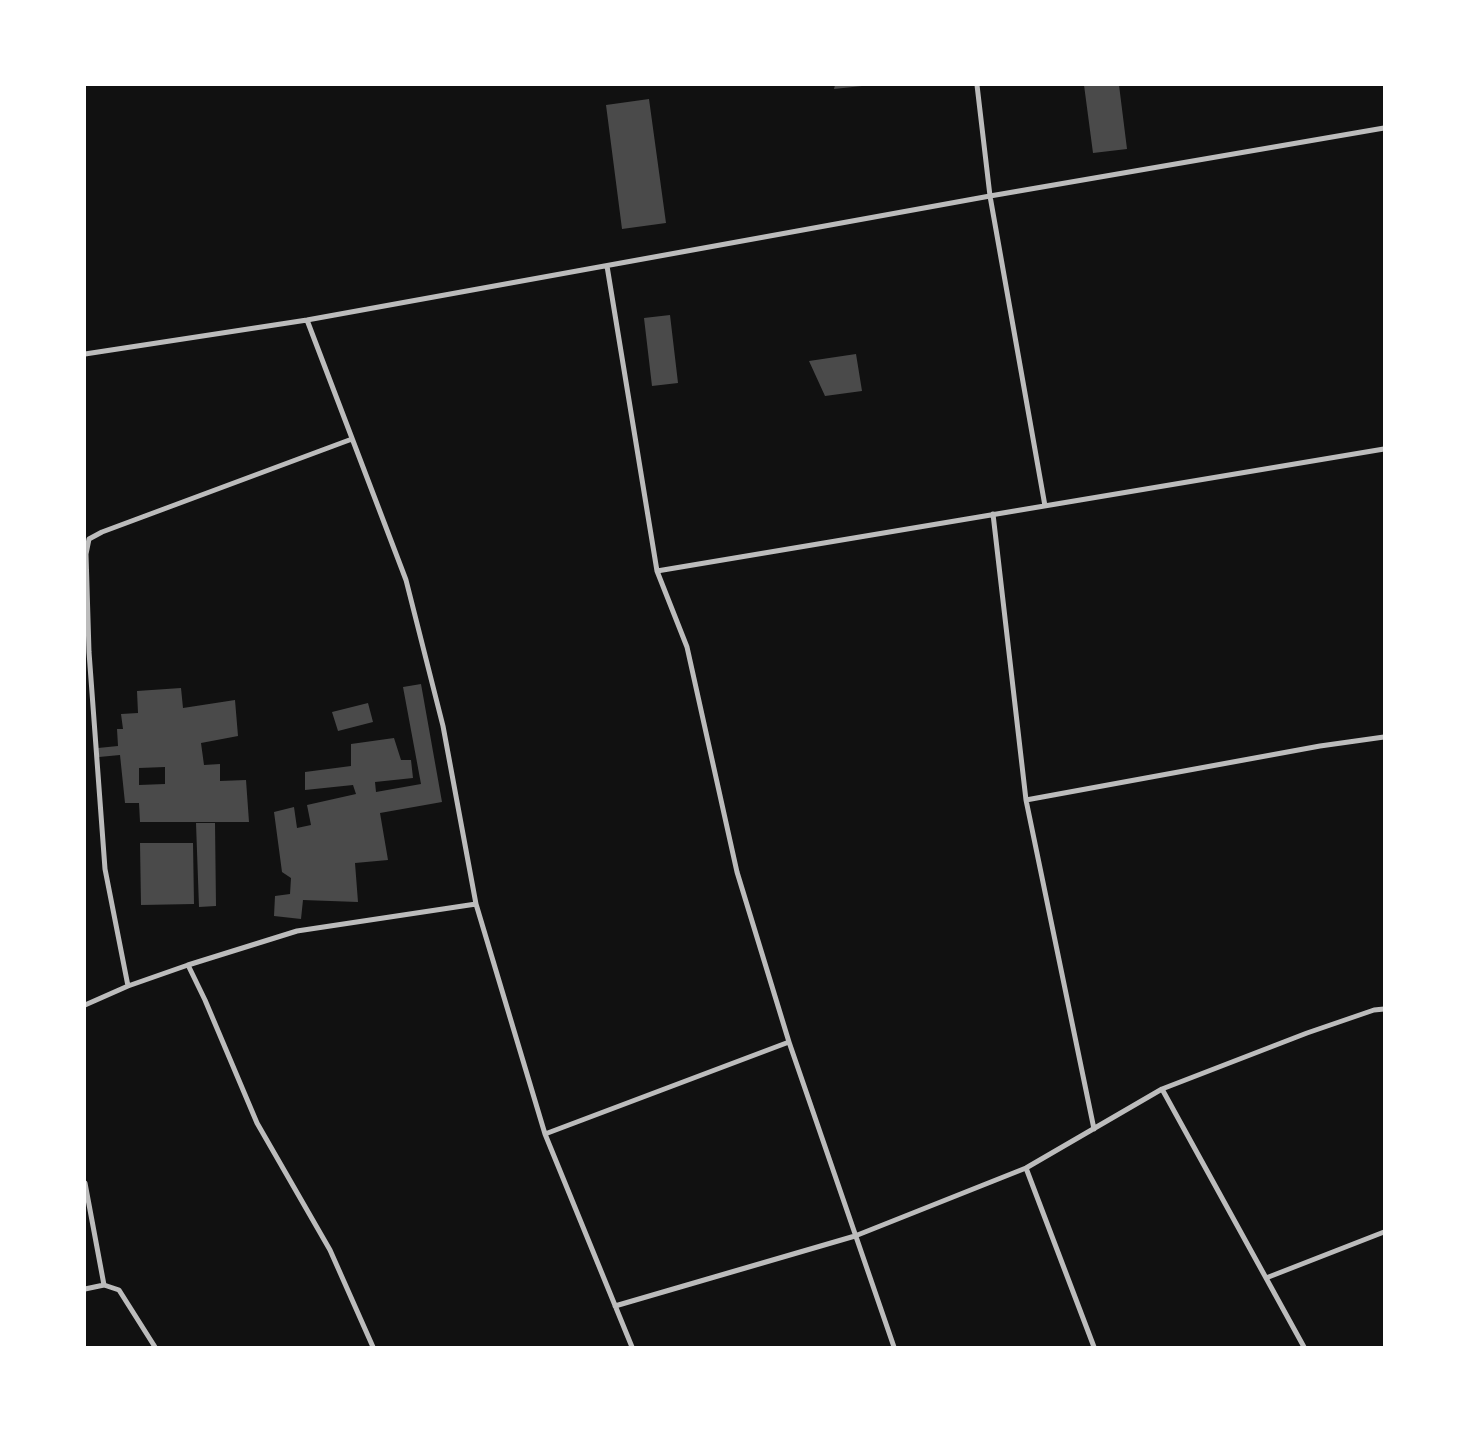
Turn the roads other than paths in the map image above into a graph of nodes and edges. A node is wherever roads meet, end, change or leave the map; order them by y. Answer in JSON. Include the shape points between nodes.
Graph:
{"nodes":[{"id":1,"x":977,"y":85,"type":"edge"},
{"id":2,"x":1384,"y":128,"type":"edge"},
{"id":3,"x":990,"y":196,"type":"junction"},
{"id":4,"x":607,"y":266,"type":"junction"},
{"id":5,"x":306,"y":320,"type":"junction"},
{"id":6,"x":85,"y":354,"type":"edge"},
{"id":7,"x":352,"y":439,"type":"junction"},
{"id":8,"x":1384,"y":449,"type":"edge"},
{"id":9,"x":1046,"y":506,"type":"junction"},
{"id":10,"x":993,"y":514,"type":"junction"},
{"id":11,"x":657,"y":571,"type":"junction"},
{"id":12,"x":87,"y":653,"type":"edge"},
{"id":13,"x":1384,"y":737,"type":"edge"},
{"id":14,"x":1026,"y":800,"type":"junction"},
{"id":15,"x":476,"y":904,"type":"junction"},
{"id":16,"x":188,"y":964,"type":"junction"},
{"id":17,"x":128,"y":986,"type":"junction"},
{"id":18,"x":85,"y":1005,"type":"edge"},
{"id":19,"x":1384,"y":1008,"type":"edge"},
{"id":20,"x":790,"y":1042,"type":"junction"},
{"id":21,"x":1162,"y":1089,"type":"junction"},
{"id":22,"x":1094,"y":1129,"type":"junction"},
{"id":23,"x":545,"y":1134,"type":"junction"},
{"id":24,"x":1026,"y":1168,"type":"junction"},
{"id":25,"x":85,"y":1183,"type":"edge"},
{"id":26,"x":1384,"y":1232,"type":"edge"},
{"id":27,"x":855,"y":1236,"type":"junction"},
{"id":28,"x":1266,"y":1278,"type":"junction"},
{"id":29,"x":104,"y":1285,"type":"junction"},
{"id":30,"x":85,"y":1289,"type":"edge"},
{"id":31,"x":615,"y":1306,"type":"junction"},
{"id":32,"x":155,"y":1347,"type":"edge"},
{"id":33,"x":374,"y":1347,"type":"edge"},
{"id":34,"x":632,"y":1347,"type":"edge"},
{"id":35,"x":894,"y":1347,"type":"edge"},
{"id":36,"x":1094,"y":1347,"type":"edge"},
{"id":37,"x":1304,"y":1347,"type":"edge"}],
"edges":[{"from":1,"to":3,"type":"street"},
{"from":2,"to":3,"type":"street"},
{"from":3,"to":4,"type":"street"},
{"from":3,"to":9,"type":"street"},
{"from":4,"to":5,"type":"street"},
{"from":4,"to":11,"type":"street"},
{"from":5,"to":6,"type":"street"},
{"from":5,"to":7,"type":"street"},
{"from":7,"to":12,"type":"street","via":[[90,539],[86,554]]},
{"from":7,"to":15,"type":"street","via":[[406,580],[443,726]]},
{"from":8,"to":9,"type":"street"},
{"from":9,"to":10,"type":"street"},
{"from":10,"to":11,"type":"street"},
{"from":10,"to":14,"type":"street"},
{"from":11,"to":20,"type":"street","via":[[686,647],[737,872]]},
{"from":12,"to":17,"type":"street","via":[[105,870]]},
{"from":13,"to":14,"type":"street"},
{"from":14,"to":22,"type":"street"},
{"from":15,"to":16,"type":"street","via":[[297,931]]},
{"from":15,"to":23,"type":"street"},
{"from":16,"to":17,"type":"street"},
{"from":16,"to":33,"type":"street","via":[[257,1123],[330,1250]]},
{"from":17,"to":18,"type":"street"},
{"from":19,"to":21,"type":"street","via":[[1307,1033]]},
{"from":20,"to":23,"type":"street"},
{"from":20,"to":27,"type":"street"},
{"from":21,"to":22,"type":"street"},
{"from":21,"to":28,"type":"street"},
{"from":22,"to":24,"type":"street"},
{"from":23,"to":31,"type":"street"},
{"from":24,"to":27,"type":"street"},
{"from":24,"to":36,"type":"street"},
{"from":25,"to":29,"type":"street"},
{"from":26,"to":28,"type":"street"},
{"from":27,"to":31,"type":"street"},
{"from":27,"to":35,"type":"street"},
{"from":28,"to":37,"type":"street"},
{"from":29,"to":30,"type":"street"},
{"from":29,"to":32,"type":"street","via":[[119,1290]]},
{"from":31,"to":34,"type":"street"}]}
